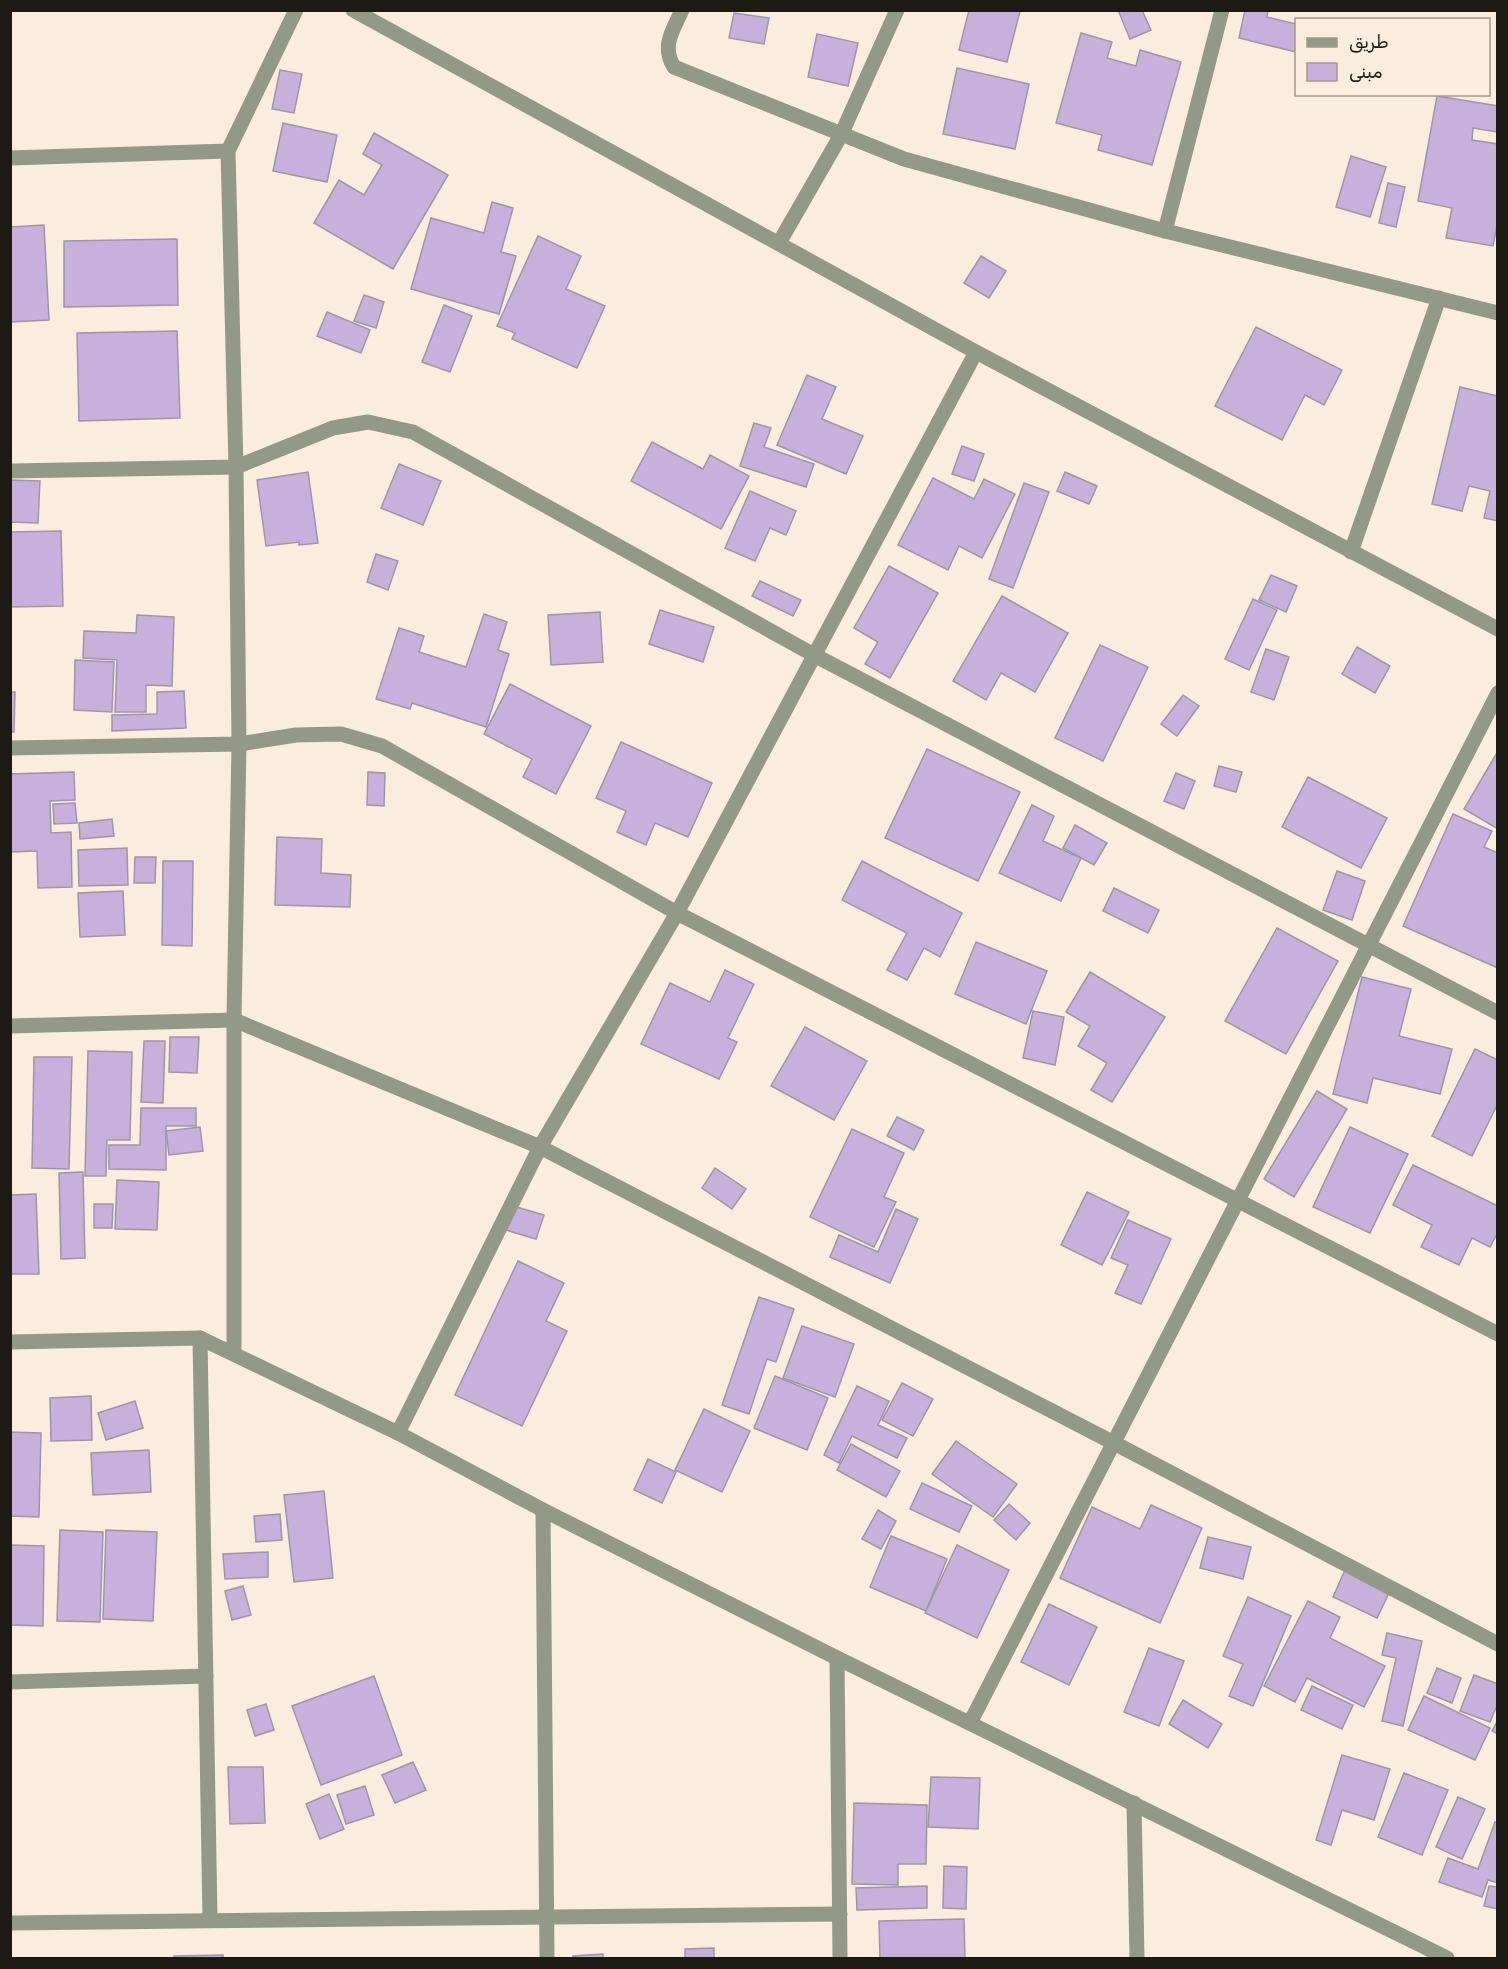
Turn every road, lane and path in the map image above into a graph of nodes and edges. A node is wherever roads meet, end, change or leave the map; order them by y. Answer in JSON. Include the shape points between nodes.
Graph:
{"nodes":[{"id":1,"x":296,"y":10,"type":"edge"},
{"id":2,"x":353,"y":10,"type":"edge"},
{"id":3,"x":681,"y":10,"type":"edge"},
{"id":4,"x":897,"y":10,"type":"edge"},
{"id":5,"x":1222,"y":10,"type":"edge"},
{"id":6,"x":378,"y":16,"type":"edge"},
{"id":7,"x":841,"y":135,"type":"junction"},
{"id":8,"x":228,"y":150,"type":"junction"},
{"id":9,"x":10,"y":158,"type":"edge"},
{"id":10,"x":1164,"y":231,"type":"junction"},
{"id":11,"x":779,"y":243,"type":"junction"},
{"id":12,"x":1439,"y":298,"type":"junction"},
{"id":13,"x":1497,"y":313,"type":"edge"},
{"id":14,"x":976,"y":352,"type":"junction"},
{"id":15,"x":236,"y":467,"type":"junction"},
{"id":16,"x":10,"y":471,"type":"edge"},
{"id":17,"x":1351,"y":552,"type":"junction"},
{"id":18,"x":1497,"y":629,"type":"edge"},
{"id":19,"x":814,"y":655,"type":"junction"},
{"id":20,"x":1497,"y":693,"type":"edge"},
{"id":21,"x":239,"y":744,"type":"junction"},
{"id":22,"x":10,"y":748,"type":"edge"},
{"id":23,"x":677,"y":913,"type":"junction"},
{"id":24,"x":1370,"y":946,"type":"junction"},
{"id":25,"x":1497,"y":1013,"type":"edge"},
{"id":26,"x":234,"y":1020,"type":"junction"},
{"id":27,"x":10,"y":1026,"type":"edge"},
{"id":28,"x":540,"y":1147,"type":"junction"},
{"id":29,"x":1238,"y":1202,"type":"junction"},
{"id":30,"x":1497,"y":1334,"type":"edge"},
{"id":31,"x":200,"y":1338,"type":"junction"},
{"id":32,"x":10,"y":1342,"type":"edge"},
{"id":33,"x":234,"y":1354,"type":"junction"},
{"id":34,"x":398,"y":1433,"type":"junction"},
{"id":35,"x":1114,"y":1443,"type":"junction"},
{"id":36,"x":543,"y":1510,"type":"junction"},
{"id":37,"x":1497,"y":1644,"type":"edge"},
{"id":38,"x":837,"y":1658,"type":"junction"},
{"id":39,"x":206,"y":1676,"type":"junction"},
{"id":40,"x":10,"y":1682,"type":"edge"},
{"id":41,"x":970,"y":1723,"type":"junction"},
{"id":42,"x":1134,"y":1803,"type":"junction"},
{"id":43,"x":840,"y":1914,"type":"junction"},
{"id":44,"x":546,"y":1917,"type":"junction"},
{"id":45,"x":210,"y":1919,"type":"junction"},
{"id":46,"x":10,"y":1923,"type":"edge"},
{"id":47,"x":547,"y":1959,"type":"edge"},
{"id":48,"x":840,"y":1959,"type":"edge"},
{"id":49,"x":1137,"y":1959,"type":"edge"},
{"id":50,"x":1447,"y":1959,"type":"edge"}],
"edges":[{"from":1,"to":8,"type":"street"},
{"from":2,"to":6,"type":"street"},
{"from":3,"to":7,"type":"street","via":[[667,46],[674,67]]},
{"from":4,"to":7,"type":"street"},
{"from":5,"to":10,"type":"street"},
{"from":6,"to":11,"type":"street"},
{"from":7,"to":10,"type":"street","via":[[904,159]]},
{"from":7,"to":11,"type":"street"},
{"from":8,"to":9,"type":"street"},
{"from":8,"to":15,"type":"street"},
{"from":10,"to":12,"type":"street"},
{"from":11,"to":14,"type":"street"},
{"from":12,"to":13,"type":"street"},
{"from":12,"to":17,"type":"street"},
{"from":14,"to":17,"type":"street"},
{"from":14,"to":19,"type":"street"},
{"from":15,"to":16,"type":"street"},
{"from":15,"to":19,"type":"street","via":[[333,428],[368,422],[413,432]]},
{"from":15,"to":21,"type":"street"},
{"from":17,"to":18,"type":"street"},
{"from":19,"to":23,"type":"street"},
{"from":19,"to":24,"type":"street"},
{"from":20,"to":24,"type":"street"},
{"from":21,"to":22,"type":"street"},
{"from":21,"to":23,"type":"street","via":[[296,735],[340,734],[382,746]]},
{"from":21,"to":26,"type":"street"},
{"from":23,"to":28,"type":"street"},
{"from":23,"to":29,"type":"street"},
{"from":24,"to":25,"type":"street"},
{"from":24,"to":29,"type":"street"},
{"from":26,"to":27,"type":"street"},
{"from":26,"to":28,"type":"street"},
{"from":26,"to":33,"type":"street"},
{"from":28,"to":34,"type":"street"},
{"from":28,"to":35,"type":"street"},
{"from":29,"to":30,"type":"street"},
{"from":29,"to":35,"type":"street"},
{"from":31,"to":32,"type":"street"},
{"from":31,"to":33,"type":"street"},
{"from":31,"to":39,"type":"street"},
{"from":33,"to":34,"type":"street"},
{"from":34,"to":36,"type":"street"},
{"from":35,"to":37,"type":"street"},
{"from":35,"to":41,"type":"street"},
{"from":36,"to":38,"type":"street"},
{"from":36,"to":44,"type":"street"},
{"from":38,"to":41,"type":"street"},
{"from":38,"to":43,"type":"street"},
{"from":39,"to":40,"type":"street"},
{"from":39,"to":45,"type":"street"},
{"from":41,"to":42,"type":"street"},
{"from":42,"to":49,"type":"street"},
{"from":42,"to":50,"type":"street"},
{"from":43,"to":44,"type":"street"},
{"from":43,"to":48,"type":"street"},
{"from":44,"to":45,"type":"street"},
{"from":44,"to":47,"type":"street"},
{"from":45,"to":46,"type":"street"}]}
